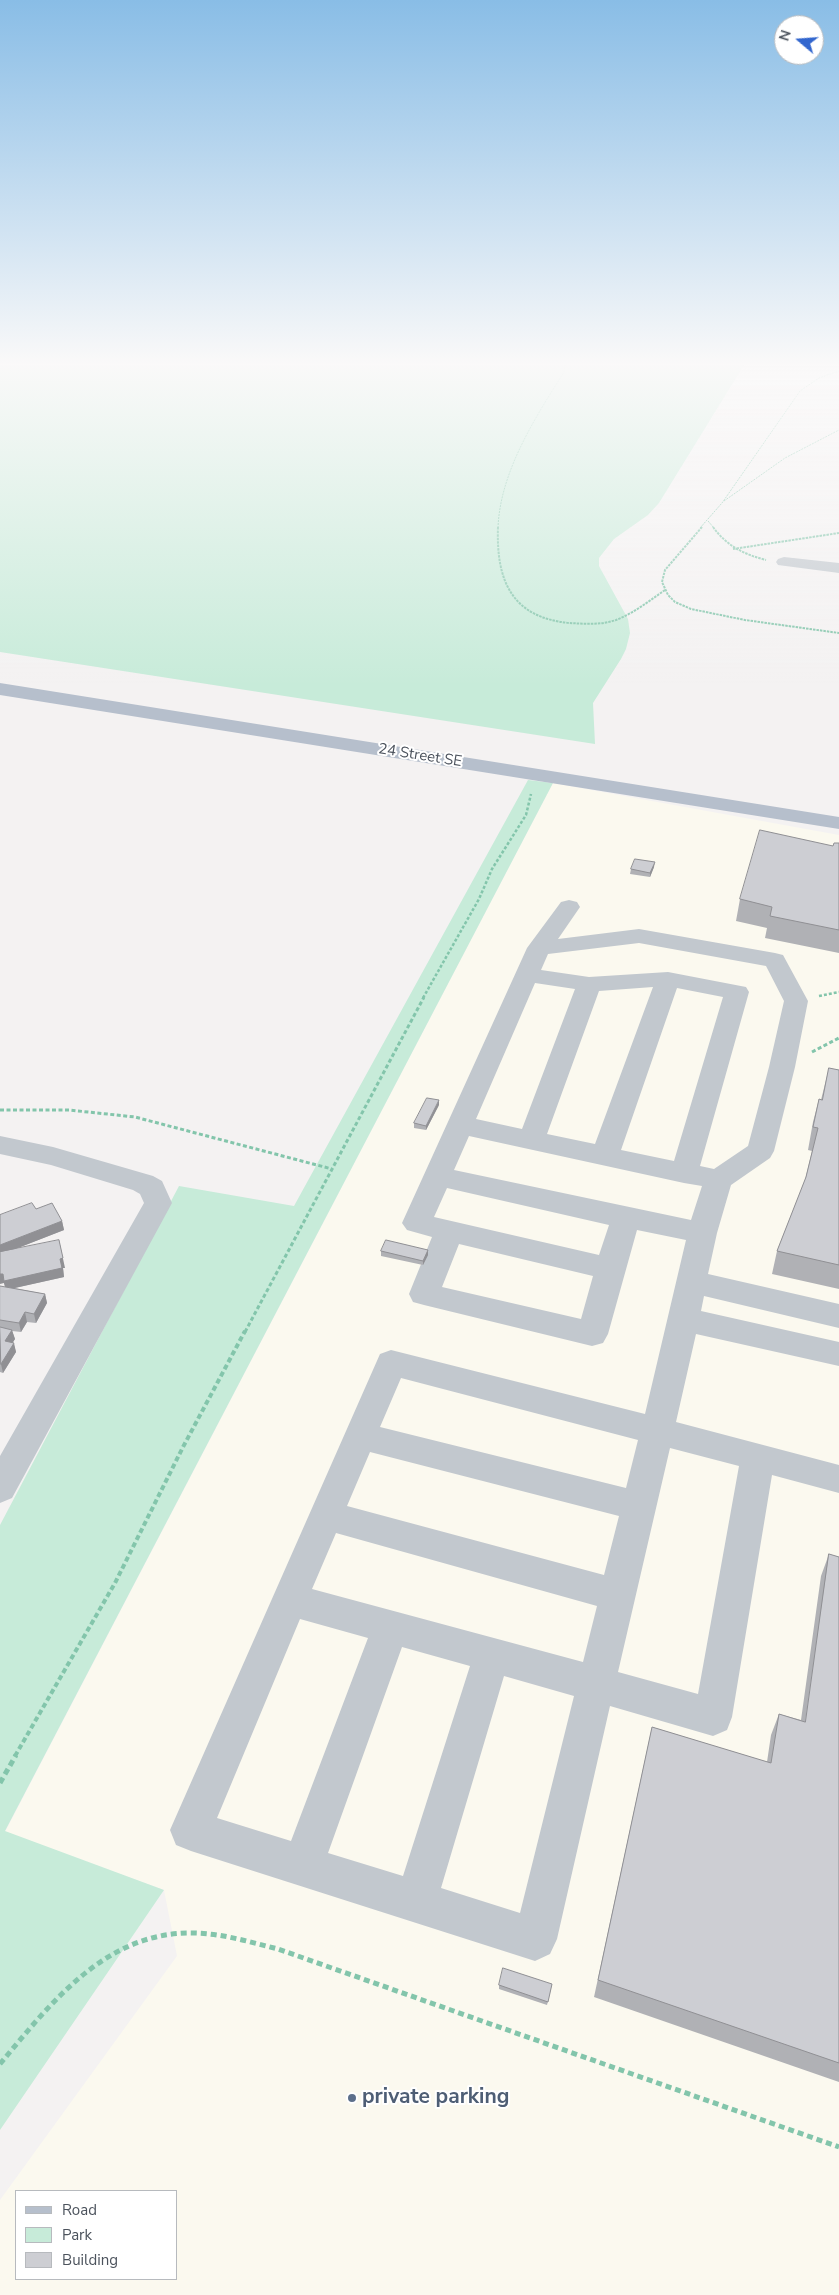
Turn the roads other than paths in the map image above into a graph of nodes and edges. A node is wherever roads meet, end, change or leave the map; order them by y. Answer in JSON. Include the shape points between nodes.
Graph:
{"nodes":[{"id":1,"x":784,"y":562,"type":"road end"},
{"id":2,"x":839,"y":568,"type":"edge"},
{"id":3,"x":0,"y":671,"type":"edge"},
{"id":4,"x":0,"y":690,"type":"edge"},
{"id":5,"x":494,"y":749,"type":"dead end"},
{"id":6,"x":839,"y":823,"type":"edge"},
{"id":7,"x":569,"y":907,"type":"dead end"},
{"id":8,"x":533,"y":962,"type":"junction"},
{"id":9,"x":668,"y":979,"type":"junction"},
{"id":10,"x":588,"y":984,"type":"junction"},
{"id":11,"x":460,"y":1125,"type":"junction"},
{"id":12,"x":531,"y":1140,"type":"junction"},
{"id":13,"x":0,"y":1145,"type":"edge"},
{"id":14,"x":605,"y":1156,"type":"junction"},
{"id":15,"x":684,"y":1173,"type":"junction"},
{"id":16,"x":438,"y":1176,"type":"junction"},
{"id":17,"x":718,"y":1180,"type":"junction"},
{"id":18,"x":626,"y":1218,"type":"junction"},
{"id":19,"x":449,"y":1231,"type":"junction"},
{"id":20,"x":702,"y":1233,"type":"junction"},
{"id":21,"x":610,"y":1268,"type":"junction"},
{"id":22,"x":692,"y":1282,"type":"junction"},
{"id":23,"x":839,"y":1316,"type":"edge"},
{"id":24,"x":684,"y":1319,"type":"junction"},
{"id":25,"x":839,"y":1354,"type":"edge"},
{"id":26,"x":656,"y":1432,"type":"junction"},
{"id":27,"x":359,"y":1436,"type":"junction"},
{"id":28,"x":758,"y":1457,"type":"junction"},
{"id":29,"x":839,"y":1479,"type":"edge"},
{"id":30,"x":0,"y":1488,"type":"edge"},
{"id":31,"x":639,"y":1506,"type":"junction"},
{"id":32,"x":326,"y":1515,"type":"junction"},
{"id":33,"x":618,"y":1595,"type":"junction"},
{"id":34,"x":290,"y":1599,"type":"junction"},
{"id":35,"x":391,"y":1627,"type":"junction"},
{"id":36,"x":492,"y":1655,"type":"junction"},
{"id":37,"x":596,"y":1684,"type":"junction"},
{"id":38,"x":303,"y":1865,"type":"junction"},
{"id":39,"x":416,"y":1901,"type":"junction"}],
"edges":[{"from":1,"to":2,"type":"lane"},
{"from":3,"to":5,"type":"main road","name":"24 Street SE"},
{"from":4,"to":6,"type":"main road","name":"24 Street SE"},
{"from":7,"to":8,"type":"lane"},
{"from":8,"to":10,"type":"lane"},
{"from":8,"to":11,"type":"lane"},
{"from":8,"to":17,"type":"lane","via":[[639,936],[775,960],[796,1001],[782,1067],[760,1151]]},
{"from":9,"to":10,"type":"lane"},
{"from":9,"to":14,"type":"lane"},
{"from":9,"to":15,"type":"lane","via":[[737,992]]},
{"from":10,"to":12,"type":"lane"},
{"from":11,"to":12,"type":"lane"},
{"from":11,"to":16,"type":"lane"},
{"from":12,"to":14,"type":"lane"},
{"from":13,"to":30,"type":"lane","via":[[53,1156],[143,1183],[152,1188],[158,1203]]},
{"from":14,"to":15,"type":"lane"},
{"from":15,"to":17,"type":"lane"},
{"from":16,"to":18,"type":"lane"},
{"from":16,"to":19,"type":"lane","via":[[417,1223]]},
{"from":17,"to":20,"type":"lane"},
{"from":18,"to":20,"type":"lane"},
{"from":18,"to":21,"type":"lane"},
{"from":19,"to":21,"type":"lane"},
{"from":19,"to":21,"type":"lane","via":[[424,1294],[592,1334]]},
{"from":20,"to":22,"type":"lane"},
{"from":22,"to":23,"type":"lane"},
{"from":22,"to":24,"type":"lane"},
{"from":24,"to":25,"type":"lane"},
{"from":24,"to":26,"type":"lane"},
{"from":26,"to":27,"type":"lane","via":[[391,1363]]},
{"from":26,"to":28,"type":"lane"},
{"from":26,"to":31,"type":"lane"},
{"from":27,"to":31,"type":"lane"},
{"from":27,"to":32,"type":"lane"},
{"from":28,"to":29,"type":"lane"},
{"from":28,"to":37,"type":"lane","via":[[713,1717]]},
{"from":31,"to":33,"type":"lane"},
{"from":32,"to":33,"type":"lane"},
{"from":32,"to":34,"type":"lane"},
{"from":33,"to":37,"type":"lane"},
{"from":34,"to":35,"type":"lane"},
{"from":34,"to":38,"type":"lane","via":[[191,1830]]},
{"from":35,"to":36,"type":"lane"},
{"from":35,"to":38,"type":"lane"},
{"from":36,"to":37,"type":"lane"},
{"from":36,"to":39,"type":"lane"},
{"from":37,"to":39,"type":"lane","via":[[536,1939]]},
{"from":38,"to":39,"type":"lane"}]}
